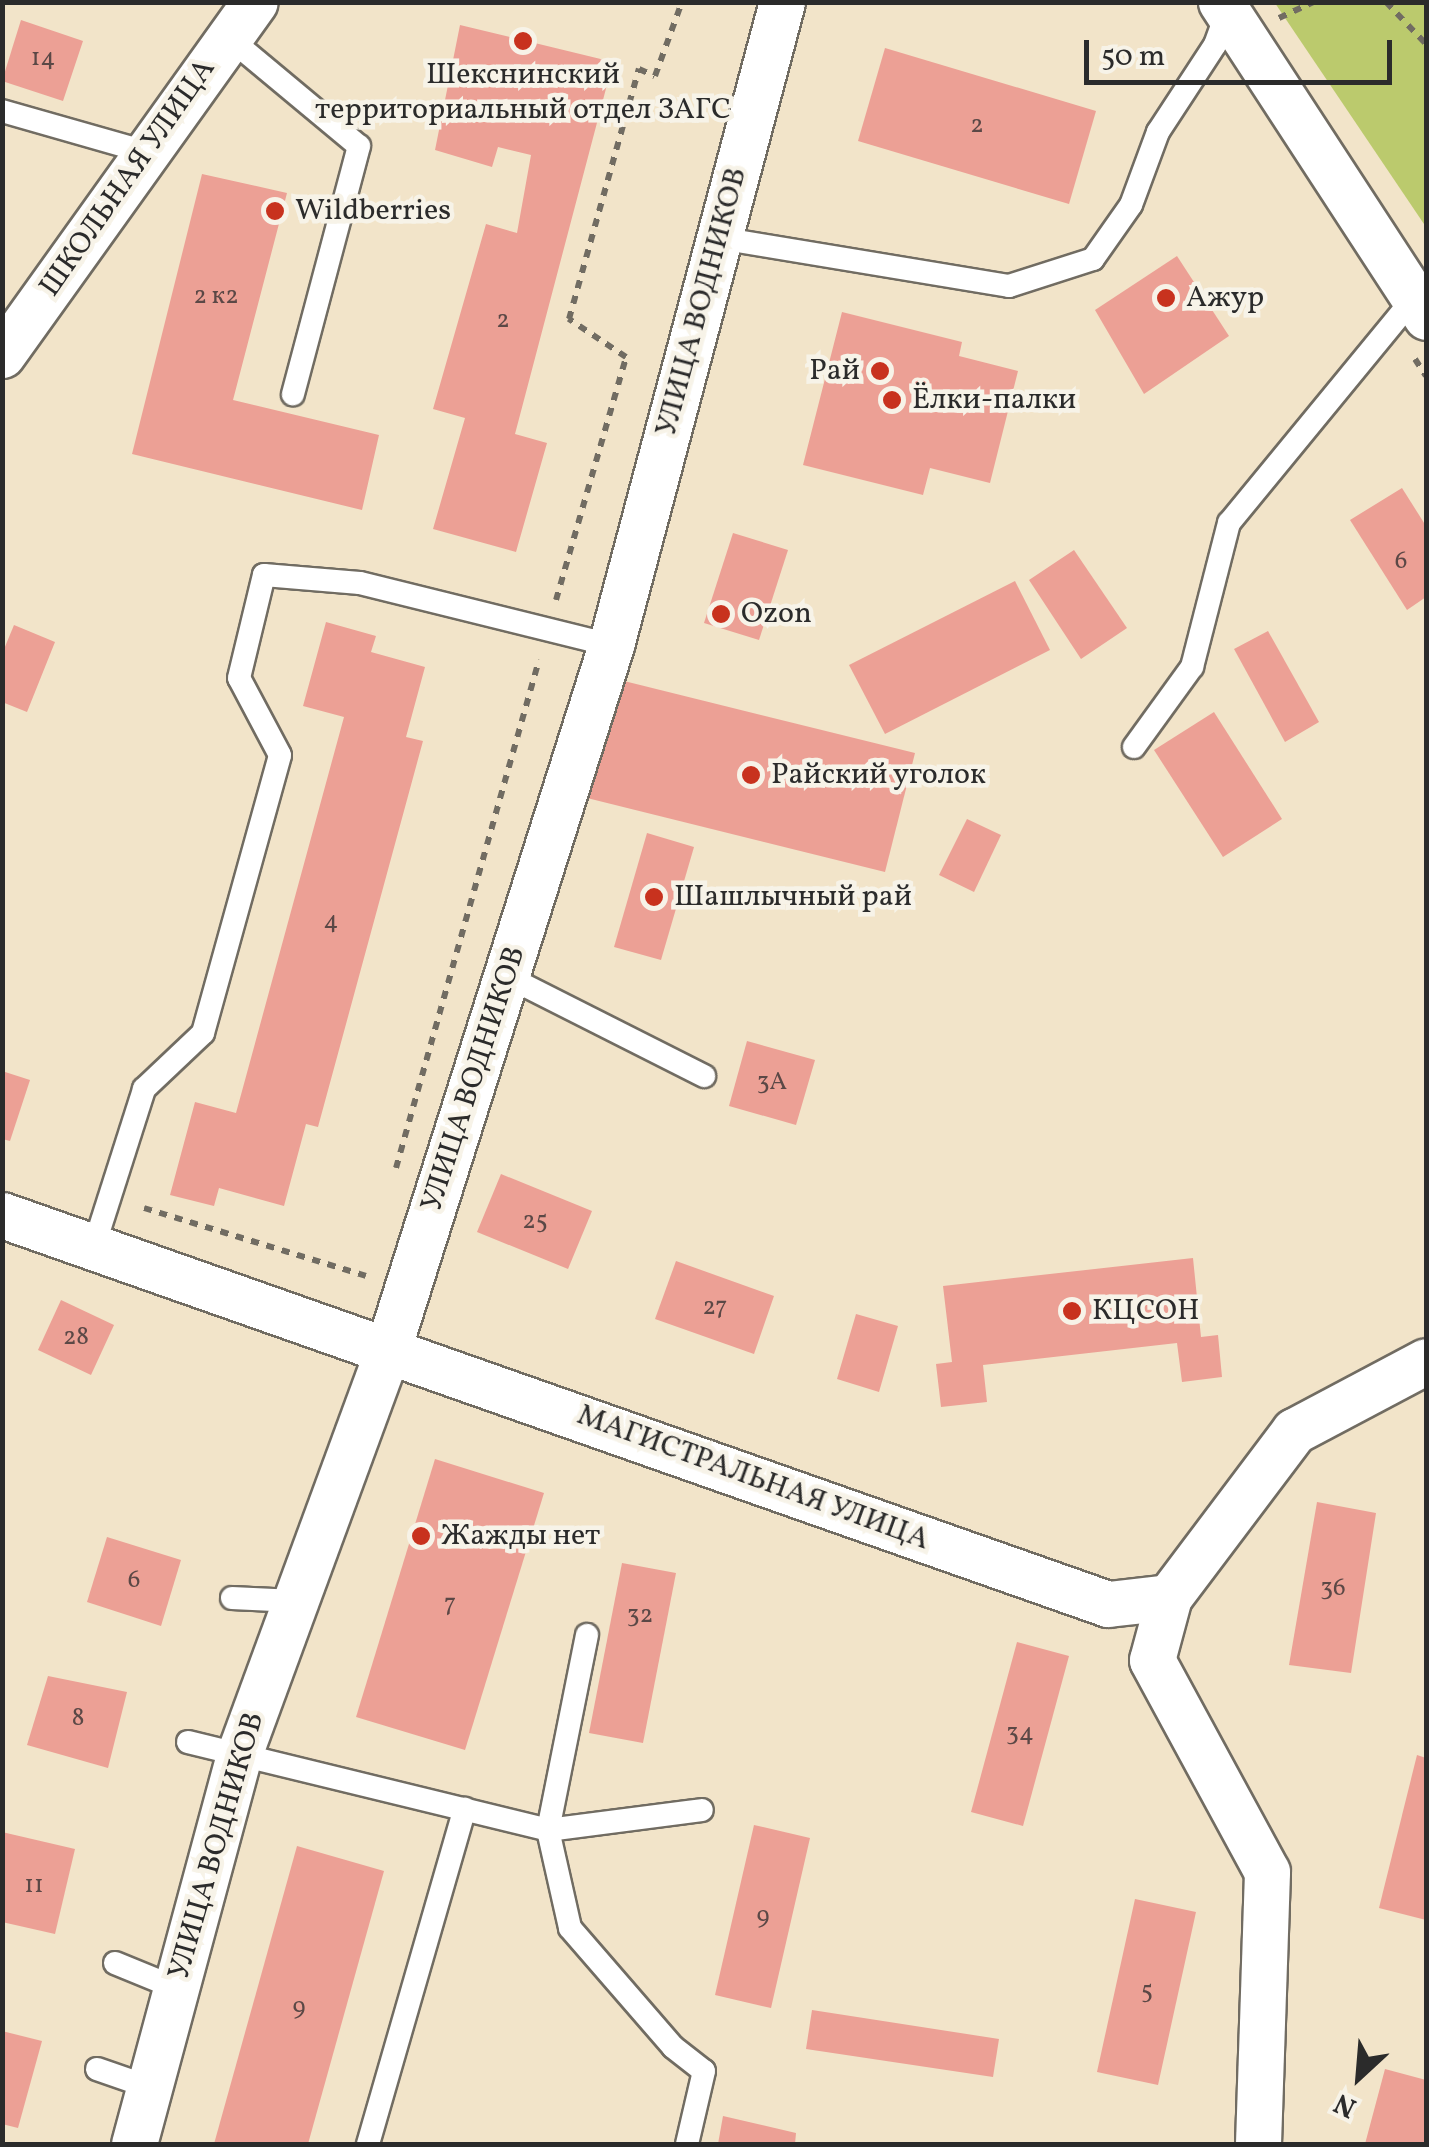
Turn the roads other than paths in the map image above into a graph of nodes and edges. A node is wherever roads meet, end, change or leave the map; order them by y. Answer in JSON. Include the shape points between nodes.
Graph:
{"nodes":[{"id":1,"x":782,"y":2,"type":"edge"},
{"id":2,"x":1224,"y":7,"type":"edge"},
{"id":3,"x":241,"y":20,"type":"edge"},
{"id":4,"x":2,"y":111,"type":"edge"},
{"id":5,"x":146,"y":152,"type":"junction"},
{"id":6,"x":719,"y":238,"type":"junction"},
{"id":7,"x":1420,"y":307,"type":"edge"},
{"id":8,"x":2,"y":355,"type":"edge"},
{"id":9,"x":293,"y":394,"type":"dead end"},
{"id":10,"x":612,"y":644,"type":"junction"},
{"id":11,"x":1134,"y":747,"type":"dead end"},
{"id":12,"x":506,"y":976,"type":"junction"},
{"id":13,"x":704,"y":1076,"type":"dead end"},
{"id":14,"x":2,"y":1215,"type":"edge"},
{"id":15,"x":95,"y":1244,"type":"junction"},
{"id":16,"x":388,"y":1349,"type":"junction"},
{"id":17,"x":1426,"y":1362,"type":"edge"},
{"id":18,"x":1169,"y":1596,"type":"junction"},
{"id":19,"x":232,"y":1598,"type":"dead end"},
{"id":20,"x":296,"y":1601,"type":"junction"},
{"id":21,"x":587,"y":1635,"type":"dead end"},
{"id":22,"x":188,"y":1742,"type":"dead end"},
{"id":23,"x":240,"y":1752,"type":"junction"},
{"id":24,"x":465,"y":1809,"type":"junction"},
{"id":25,"x":702,"y":1810,"type":"dead end"},
{"id":26,"x":548,"y":1830,"type":"junction"},
{"id":27,"x":116,"y":1962,"type":"dead end"},
{"id":28,"x":176,"y":1988,"type":"junction"},
{"id":29,"x":96,"y":2070,"type":"dead end"},
{"id":30,"x":149,"y":2087,"type":"junction"},
{"id":31,"x":134,"y":2144,"type":"edge"},
{"id":32,"x":368,"y":2144,"type":"edge"},
{"id":33,"x":687,"y":2144,"type":"edge"},
{"id":34,"x":1258,"y":2144,"type":"edge"}],
"edges":[{"from":1,"to":6,"type":"street","name":"УЛИЦА ВОДНИКОВ"},
{"from":2,"to":6,"type":"lane","via":[[1215,45],[1158,132],[1131,205],[1092,258],[1010,286]]},
{"from":2,"to":7,"type":"street"},
{"from":3,"to":5,"type":"street","name":"ШКОЛЬНАЯ УЛИЦА"},
{"from":3,"to":9,"type":"lane","via":[[360,146]]},
{"from":4,"to":5,"type":"lane"},
{"from":5,"to":8,"type":"street","name":"ШКОЛЬНАЯ УЛИЦА"},
{"from":6,"to":10,"type":"street","name":"УЛИЦА ВОДНИКОВ"},
{"from":7,"to":11,"type":"lane","via":[[1229,523],[1192,667]]},
{"from":10,"to":12,"type":"street","name":"УЛИЦА ВОДНИКОВ"},
{"from":10,"to":15,"type":"lane","via":[[360,583],[264,574],[239,678],[280,755],[203,1033],[144,1089]]},
{"from":12,"to":13,"type":"lane"},
{"from":12,"to":16,"type":"street","name":"УЛИЦА ВОДНИКОВ"},
{"from":14,"to":15,"type":"street","name":"МАГИСТРАЛЬНАЯ УЛИЦА"},
{"from":15,"to":16,"type":"street","name":"МАГИСТРАЛЬНАЯ УЛИЦА"},
{"from":16,"to":18,"type":"street","name":"МАГИСТРАЛЬНАЯ УЛИЦА","via":[[1108,1604]]},
{"from":16,"to":20,"type":"street","name":"УЛИЦА ВОДНИКОВ"},
{"from":17,"to":18,"type":"street","via":[[1294,1431]]},
{"from":18,"to":34,"type":"street","via":[[1152,1660],[1267,1872]]},
{"from":19,"to":20,"type":"lane"},
{"from":20,"to":23,"type":"street","name":"УЛИЦА ВОДНИКОВ"},
{"from":21,"to":26,"type":"lane"},
{"from":22,"to":23,"type":"lane"},
{"from":23,"to":24,"type":"lane"},
{"from":23,"to":28,"type":"street","name":"УЛИЦА ВОДНИКОВ"},
{"from":24,"to":26,"type":"lane"},
{"from":24,"to":32,"type":"lane"},
{"from":25,"to":26,"type":"lane"},
{"from":26,"to":33,"type":"lane","via":[[570,1928],[673,2047],[704,2071]]},
{"from":27,"to":28,"type":"lane"},
{"from":28,"to":30,"type":"street","name":"УЛИЦА ВОДНИКОВ"},
{"from":29,"to":30,"type":"lane"},
{"from":30,"to":31,"type":"street","name":"УЛИЦА ВОДНИКОВ"}]}
